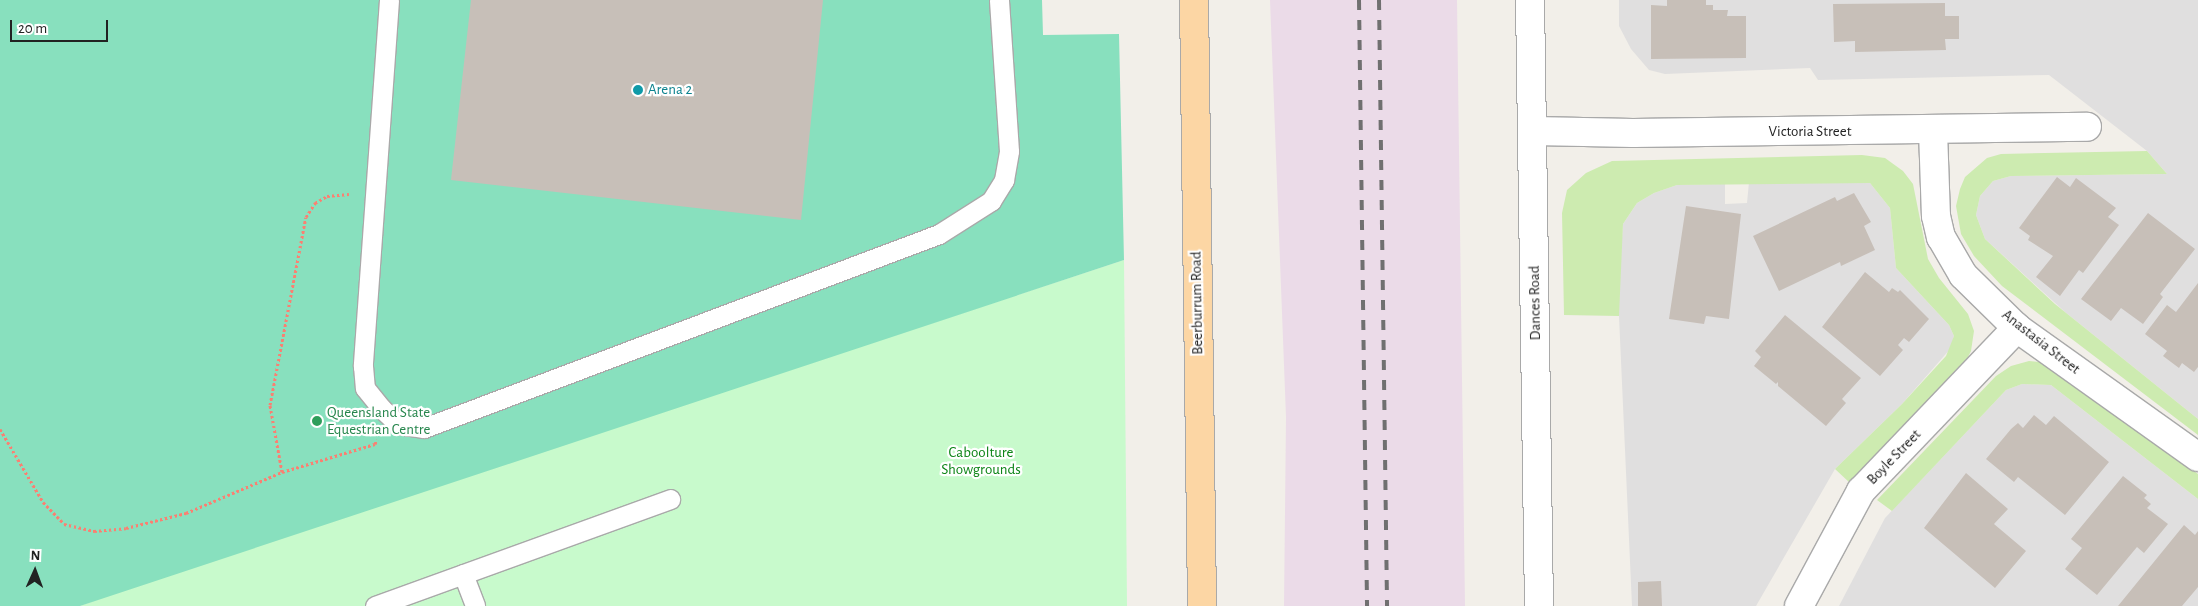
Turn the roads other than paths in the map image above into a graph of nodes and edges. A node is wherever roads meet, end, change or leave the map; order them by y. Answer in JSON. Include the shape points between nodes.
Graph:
{"nodes":[{"id":1,"x":389,"y":0,"type":"edge"},
{"id":2,"x":999,"y":0,"type":"edge"},
{"id":3,"x":1194,"y":0,"type":"edge"},
{"id":4,"x":1530,"y":0,"type":"edge"},
{"id":5,"x":2087,"y":127,"type":"dead end"},
{"id":6,"x":1534,"y":131,"type":"junction"},
{"id":7,"x":1933,"y":131,"type":"junction"},
{"id":8,"x":2017,"y":328,"type":"junction"},
{"id":9,"x":2198,"y":457,"type":"edge"},
{"id":10,"x":670,"y":499,"type":"dead end"},
{"id":11,"x":463,"y":574,"type":"junction"},
{"id":12,"x":375,"y":606,"type":"edge"},
{"id":13,"x":474,"y":606,"type":"edge"},
{"id":14,"x":1202,"y":606,"type":"edge"},
{"id":15,"x":1539,"y":606,"type":"edge"},
{"id":16,"x":1799,"y":606,"type":"edge"}],
"edges":[{"from":1,"to":2,"type":"lane","via":[[363,366],[365,388],[389,415],[398,424],[424,428],[939,234],[991,201],[1004,180],[1009,151]]},
{"from":3,"to":14,"type":"main road","name":"Beerburrum Road"},
{"from":4,"to":6,"type":"street","name":"Dances Road"},
{"from":5,"to":7,"type":"street","name":"Victoria Street"},
{"from":6,"to":7,"type":"street","name":"Victoria Street"},
{"from":6,"to":15,"type":"street","name":"Dances Road"},
{"from":7,"to":8,"type":"street","name":"Anastasia Street","via":[[1934,197],[1941,237],[1963,276]]},
{"from":8,"to":9,"type":"street","name":"Anastasia Street"},
{"from":8,"to":16,"type":"street","name":"Boyle Street","via":[[1861,491]]},
{"from":10,"to":11,"type":"lane"},
{"from":11,"to":12,"type":"lane"},
{"from":11,"to":13,"type":"lane"}]}
